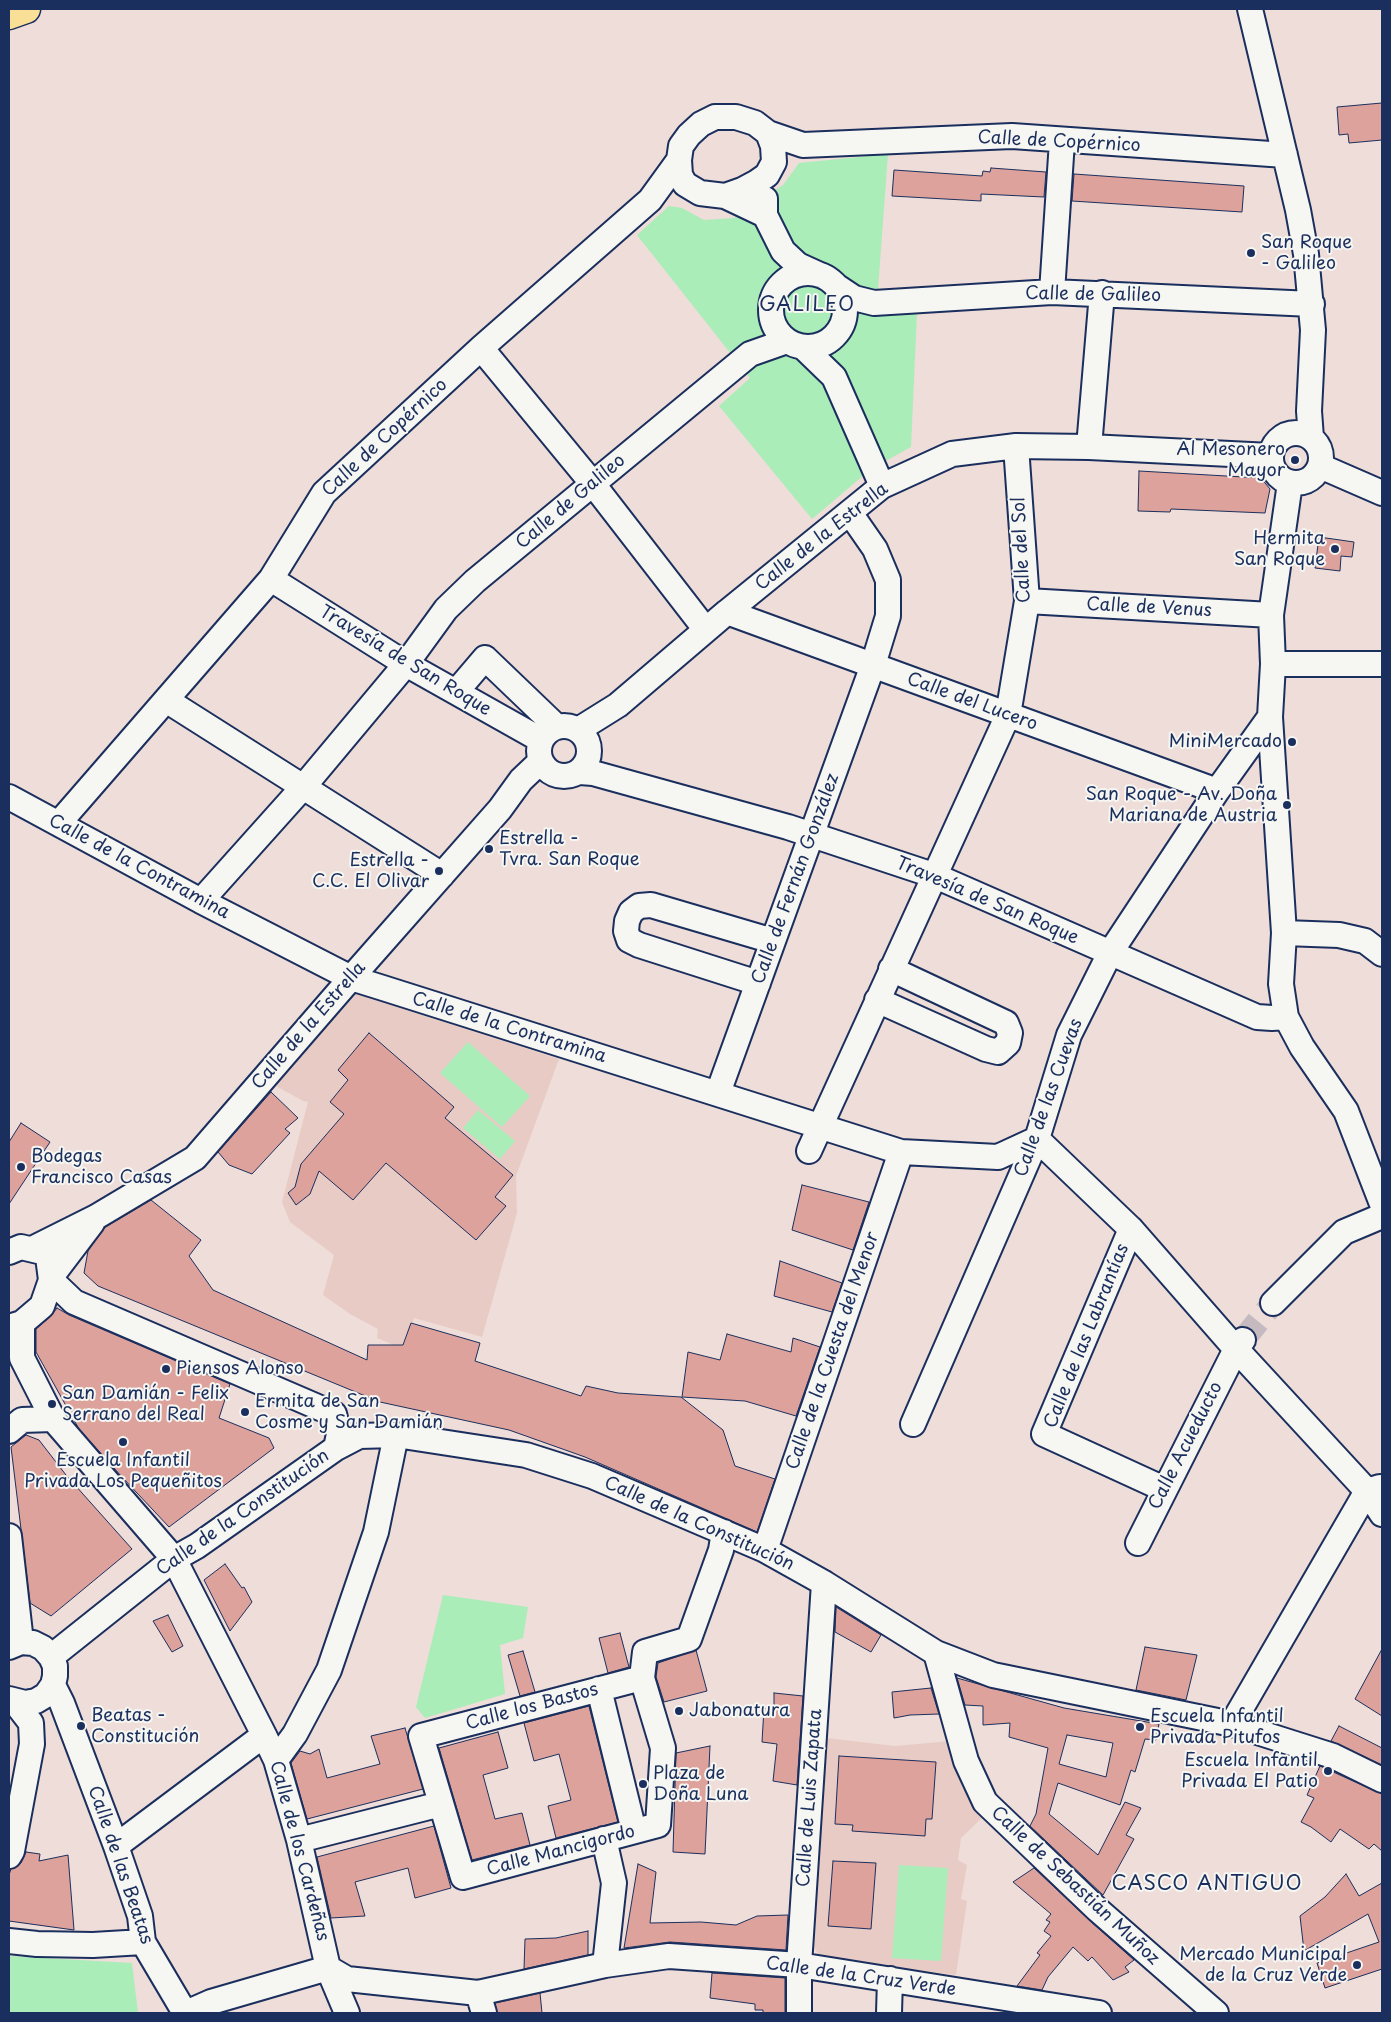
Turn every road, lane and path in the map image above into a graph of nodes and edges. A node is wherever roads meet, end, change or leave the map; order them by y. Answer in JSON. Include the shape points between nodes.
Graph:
{"nodes":[{"id":1,"x":26,"y":9,"type":"edge"},
{"id":2,"x":1250,"y":9,"type":"edge"},
{"id":3,"x":9,"y":15,"type":"edge"},
{"id":4,"x":768,"y":133,"type":"junction"},
{"id":5,"x":1062,"y":141,"type":"junction"},
{"id":6,"x":803,"y":145,"type":"junction"},
{"id":7,"x":1285,"y":155,"type":"junction"},
{"id":8,"x":679,"y":160,"type":"junction"},
{"id":9,"x":770,"y":168,"type":"junction"},
{"id":10,"x":700,"y":193,"type":"junction"},
{"id":11,"x":725,"y":196,"type":"junction"},
{"id":12,"x":650,"y":200,"type":"junction"},
{"id":13,"x":765,"y":215,"type":"junction"},
{"id":14,"x":783,"y":251,"type":"junction"},
{"id":15,"x":828,"y":281,"type":"junction"},
{"id":16,"x":1052,"y":292,"type":"junction"},
{"id":17,"x":1102,"y":293,"type":"junction"},
{"id":18,"x":774,"y":299,"type":"junction"},
{"id":19,"x":874,"y":303,"type":"junction"},
{"id":20,"x":1312,"y":304,"type":"junction"},
{"id":21,"x":839,"y":330,"type":"junction"},
{"id":22,"x":795,"y":344,"type":"junction"},
{"id":23,"x":481,"y":348,"type":"junction"},
{"id":24,"x":750,"y":354,"type":"junction"},
{"id":25,"x":1312,"y":356,"type":"junction"},
{"id":26,"x":834,"y":377,"type":"junction"},
{"id":27,"x":1286,"y":435,"type":"junction"},
{"id":28,"x":1311,"y":438,"type":"junction"},
{"id":29,"x":1016,"y":446,"type":"junction"},
{"id":30,"x":1089,"y":447,"type":"junction"},
{"id":31,"x":1271,"y":456,"type":"junction"},
{"id":32,"x":1320,"y":466,"type":"junction"},
{"id":33,"x":1290,"y":483,"type":"junction"},
{"id":34,"x":592,"y":484,"type":"junction"},
{"id":35,"x":882,"y":486,"type":"junction"},
{"id":36,"x":1382,"y":492,"type":"edge"},
{"id":37,"x":850,"y":513,"type":"junction"},
{"id":38,"x":271,"y":579,"type":"junction"},
{"id":39,"x":1027,"y":601,"type":"junction"},
{"id":40,"x":727,"y":612,"type":"junction"},
{"id":41,"x":1271,"y":615,"type":"junction"},
{"id":42,"x":706,"y":630,"type":"junction"},
{"id":43,"x":406,"y":664,"type":"junction"},
{"id":44,"x":1273,"y":664,"type":"junction"},
{"id":45,"x":1382,"y":664,"type":"edge"},
{"id":46,"x":873,"y":665,"type":"junction"},
{"id":47,"x":456,"y":692,"type":"junction"},
{"id":48,"x":166,"y":700,"type":"junction"},
{"id":49,"x":1008,"y":715,"type":"junction"},
{"id":50,"x":1270,"y":717,"type":"junction"},
{"id":51,"x":566,"y":750,"type":"junction"},
{"id":52,"x":304,"y":786,"type":"junction"},
{"id":53,"x":1217,"y":791,"type":"junction"},
{"id":54,"x":9,"y":797,"type":"edge"},
{"id":55,"x":59,"y":824,"type":"junction"},
{"id":56,"x":812,"y":835,"type":"junction"},
{"id":57,"x":442,"y":875,"type":"junction"},
{"id":58,"x":933,"y":875,"type":"junction"},
{"id":59,"x":201,"y":901,"type":"junction"},
{"id":60,"x":1284,"y":933,"type":"junction"},
{"id":61,"x":773,"y":941,"type":"junction"},
{"id":62,"x":1110,"y":953,"type":"junction"},
{"id":63,"x":1382,"y":954,"type":"edge"},
{"id":64,"x":891,"y":969,"type":"junction"},
{"id":65,"x":351,"y":978,"type":"junction"},
{"id":66,"x":758,"y":983,"type":"junction"},
{"id":67,"x":877,"y":1000,"type":"junction"},
{"id":68,"x":1286,"y":1017,"type":"junction"},
{"id":69,"x":718,"y":1093,"type":"junction"},
{"id":70,"x":820,"y":1126,"type":"junction"},
{"id":71,"x":1037,"y":1139,"type":"junction"},
{"id":72,"x":809,"y":1151,"type":"dead end"},
{"id":73,"x":902,"y":1152,"type":"junction"},
{"id":74,"x":1382,"y":1204,"type":"edge"},
{"id":75,"x":1382,"y":1216,"type":"edge"},
{"id":76,"x":96,"y":1217,"type":"junction"},
{"id":77,"x":1131,"y":1229,"type":"junction"},
{"id":78,"x":32,"y":1249,"type":"junction"},
{"id":79,"x":9,"y":1252,"type":"edge"},
{"id":80,"x":51,"y":1278,"type":"junction"},
{"id":81,"x":1273,"y":1303,"type":"tunnel mouth"},
{"id":82,"x":15,"y":1325,"type":"edge"},
{"id":83,"x":1239,"y":1344,"type":"junction"},
{"id":84,"x":53,"y":1419,"type":"junction"},
{"id":85,"x":913,"y":1424,"type":"dead end"},
{"id":86,"x":9,"y":1432,"type":"edge"},
{"id":87,"x":396,"y":1435,"type":"junction"},
{"id":88,"x":336,"y":1448,"type":"junction"},
{"id":89,"x":1375,"y":1488,"type":"edge"},
{"id":90,"x":1164,"y":1489,"type":"junction"},
{"id":91,"x":1382,"y":1514,"type":"edge"},
{"id":92,"x":724,"y":1532,"type":"junction"},
{"id":93,"x":9,"y":1536,"type":"edge"},
{"id":94,"x":1138,"y":1543,"type":"dead end"},
{"id":95,"x":765,"y":1550,"type":"junction"},
{"id":96,"x":174,"y":1559,"type":"junction"},
{"id":97,"x":824,"y":1583,"type":"junction"},
{"id":98,"x":15,"y":1644,"type":"edge"},
{"id":99,"x":936,"y":1653,"type":"junction"},
{"id":100,"x":51,"y":1657,"type":"junction"},
{"id":101,"x":642,"y":1678,"type":"junction"},
{"id":102,"x":52,"y":1685,"type":"junction"},
{"id":103,"x":599,"y":1689,"type":"junction"},
{"id":104,"x":11,"y":1700,"type":"edge"},
{"id":105,"x":1232,"y":1724,"type":"junction"},
{"id":106,"x":264,"y":1735,"type":"junction"},
{"id":107,"x":276,"y":1760,"type":"junction"},
{"id":108,"x":1382,"y":1780,"type":"edge"},
{"id":109,"x":441,"y":1804,"type":"junction"},
{"id":110,"x":634,"y":1831,"type":"junction"},
{"id":111,"x":604,"y":1839,"type":"junction"},
{"id":112,"x":299,"y":1840,"type":"junction"},
{"id":113,"x":116,"y":1846,"type":"junction"},
{"id":114,"x":9,"y":1856,"type":"edge"},
{"id":115,"x":9,"y":1941,"type":"edge"},
{"id":116,"x":143,"y":1942,"type":"junction"},
{"id":117,"x":605,"y":1964,"type":"junction"},
{"id":118,"x":799,"y":1965,"type":"junction"},
{"id":119,"x":328,"y":1968,"type":"junction"},
{"id":120,"x":890,"y":1979,"type":"junction"},
{"id":121,"x":481,"y":2003,"type":"edge"},
{"id":122,"x":186,"y":2013,"type":"edge"},
{"id":123,"x":347,"y":2013,"type":"edge"},
{"id":124,"x":799,"y":2013,"type":"edge"},
{"id":125,"x":889,"y":2013,"type":"edge"},
{"id":126,"x":1099,"y":2013,"type":"edge"},
{"id":127,"x":1216,"y":2013,"type":"edge"}],
"edges":[{"from":1,"to":3,"type":"highway"},
{"from":2,"to":7,"type":"street"},
{"from":4,"to":6,"type":"street"},
{"from":4,"to":8,"type":"street","via":[[754,123],[736,117],[715,118],[701,124],[689,135],[681,146]]},
{"from":4,"to":9,"type":"street","via":[[773,146]]},
{"from":5,"to":6,"type":"street","name":"Calle de Copérnico","via":[[1012,136]]},
{"from":5,"to":7,"type":"street","name":"Calle de Copérnico"},
{"from":5,"to":16,"type":"street"},
{"from":6,"to":9,"type":"street"},
{"from":7,"to":20,"type":"street","via":[[1306,254]]},
{"from":8,"to":10,"type":"street","via":[[680,175],[685,184]]},
{"from":8,"to":12,"type":"street","name":"Calle de Copérnico"},
{"from":9,"to":11,"type":"street","via":[[742,190]]},
{"from":9,"to":13,"type":"street"},
{"from":10,"to":11,"type":"street"},
{"from":10,"to":12,"type":"street"},
{"from":11,"to":13,"type":"street"},
{"from":12,"to":23,"type":"street","name":"Calle de Copérnico"},
{"from":13,"to":14,"type":"street"},
{"from":14,"to":15,"type":"street","name":"Calle de Galileo","via":[[798,265]]},
{"from":14,"to":18,"type":"street"},
{"from":15,"to":18,"type":"street","via":[[807,273],[795,276],[784,282]]},
{"from":15,"to":19,"type":"street","name":"Calle de Galileo","via":[[854,298]]},
{"from":15,"to":21,"type":"street","via":[[842,295],[845,305]]},
{"from":16,"to":17,"type":"street","name":"Calle de Galileo"},
{"from":16,"to":19,"type":"street","name":"Calle de Galileo"},
{"from":17,"to":20,"type":"street","name":"Calle de Galileo"},
{"from":17,"to":30,"type":"street"},
{"from":18,"to":22,"type":"street","via":[[771,317],[774,326]]},
{"from":18,"to":24,"type":"street","name":"Calle de Galileo"},
{"from":19,"to":21,"type":"street","name":"Calle de Galileo"},
{"from":20,"to":25,"type":"street"},
{"from":21,"to":22,"type":"street","via":[[827,342],[816,346]]},
{"from":21,"to":26,"type":"street"},
{"from":22,"to":24,"type":"street","name":"Calle de Galileo"},
{"from":22,"to":26,"type":"street"},
{"from":23,"to":34,"type":"street"},
{"from":23,"to":38,"type":"street","name":"Calle de Copérnico","via":[[324,493]]},
{"from":24,"to":34,"type":"street","name":"Calle de Galileo"},
{"from":25,"to":27,"type":"street","via":[[1300,410]]},
{"from":25,"to":28,"type":"street"},
{"from":26,"to":35,"type":"street"},
{"from":27,"to":28,"type":"street","via":[[1295,433]]},
{"from":27,"to":31,"type":"street","via":[[1276,444]]},
{"from":28,"to":32,"type":"street","via":[[1320,451]]},
{"from":29,"to":30,"type":"street","name":"Calle de la Estrella"},
{"from":29,"to":35,"type":"street","name":"Calle de la Estrella","via":[[952,454]]},
{"from":29,"to":39,"type":"street","name":"Calle del Sol"},
{"from":30,"to":31,"type":"street","name":"Calle de la Estrella"},
{"from":31,"to":33,"type":"street","via":[[1273,470]]},
{"from":32,"to":33,"type":"street","via":[[1312,479]]},
{"from":32,"to":36,"type":"street"},
{"from":33,"to":41,"type":"street"},
{"from":34,"to":42,"type":"street"},
{"from":34,"to":43,"type":"street","name":"Calle de Galileo","via":[[446,609]]},
{"from":35,"to":37,"type":"street","name":"Calle de la Estrella"},
{"from":37,"to":40,"type":"street","name":"Calle de la Estrella"},
{"from":37,"to":46,"type":"street","name":"Calle de Fernán González","via":[[876,549],[888,580],[888,616]]},
{"from":38,"to":43,"type":"street","name":"Travesía de San Roque"},
{"from":38,"to":48,"type":"street","name":"Calle de Copérnico"},
{"from":39,"to":41,"type":"street","name":"Calle de Venus"},
{"from":39,"to":49,"type":"street","name":"Calle del Sol"},
{"from":40,"to":42,"type":"street","name":"Calle de la Estrella"},
{"from":40,"to":46,"type":"street","name":"Calle del Lucero"},
{"from":41,"to":44,"type":"street"},
{"from":42,"to":51,"type":"street","name":"Calle de la Estrella"},
{"from":43,"to":47,"type":"street","name":"Travesía de San Roque"},
{"from":43,"to":52,"type":"street","name":"Calle de Galileo"},
{"from":44,"to":45,"type":"street"},
{"from":44,"to":50,"type":"street"},
{"from":46,"to":49,"type":"street","name":"Calle del Lucero"},
{"from":46,"to":56,"type":"street","name":"Calle de Fernán González"},
{"from":47,"to":51,"type":"street","name":"Travesía de San Roque"},
{"from":47,"to":51,"type":"street","via":[[485,658]]},
{"from":48,"to":52,"type":"street"},
{"from":48,"to":55,"type":"street","name":"Calle de Copérnico"},
{"from":49,"to":53,"type":"street","name":"Calle del Lucero"},
{"from":49,"to":58,"type":"street","name":"Calle del Sol"},
{"from":50,"to":53,"type":"street","name":"Calle de las Cuevas"},
{"from":50,"to":60,"type":"street"},
{"from":51,"to":56,"type":"street","name":"Travesía de San Roque","via":[[593,773]]},
{"from":51,"to":57,"type":"street","name":"Calle de la Estrella","via":[[500,809]]},
{"from":52,"to":57,"type":"street"},
{"from":52,"to":59,"type":"street","name":"Calle de Galileo"},
{"from":53,"to":62,"type":"street","name":"Calle de las Cuevas"},
{"from":54,"to":55,"type":"street","name":"Calle de la Contramina"},
{"from":55,"to":59,"type":"street","name":"Calle de la Contramina"},
{"from":56,"to":58,"type":"street","name":"Travesía de San Roque"},
{"from":56,"to":61,"type":"street","name":"Calle de Fernán González"},
{"from":57,"to":65,"type":"street","name":"Calle de la Estrella"},
{"from":58,"to":62,"type":"street","name":"Travesía de San Roque"},
{"from":58,"to":64,"type":"street","name":"Calle del Sol"},
{"from":59,"to":65,"type":"street","name":"Calle de la Contramina"},
{"from":60,"to":63,"type":"street","via":[[1339,935],[1365,941]]},
{"from":60,"to":68,"type":"street","via":[[1281,984]]},
{"from":61,"to":66,"type":"street","name":"Calle de Fernán González"},
{"from":61,"to":66,"type":"street","via":[[651,905],[639,906],[627,920],[629,940],[639,946]]},
{"from":62,"to":68,"type":"street","name":"Travesía de San Roque","via":[[1257,1017]]},
{"from":62,"to":71,"type":"street","name":"Calle de las Cuevas","via":[[1069,1035]]},
{"from":64,"to":67,"type":"street","name":"Calle del Sol"},
{"from":64,"to":67,"type":"street","via":[[1006,1023],[1010,1033],[1008,1043],[998,1052],[986,1050]]},
{"from":65,"to":69,"type":"street","name":"Calle de la Contramina"},
{"from":65,"to":76,"type":"street","name":"Calle de la Estrella","via":[[195,1158]]},
{"from":66,"to":69,"type":"street","name":"Calle de Fernán González"},
{"from":67,"to":70,"type":"street","name":"Calle del Sol"},
{"from":68,"to":74,"type":"street","via":[[1302,1048],[1346,1112]]},
{"from":69,"to":70,"type":"street","name":"Calle de la Contramina"},
{"from":70,"to":72,"type":"street","name":"Calle del Sol"},
{"from":70,"to":73,"type":"street","name":"Calle de la Contramina"},
{"from":71,"to":73,"type":"street","name":"Calle de la Contramina","via":[[998,1157]]},
{"from":71,"to":77,"type":"street"},
{"from":71,"to":85,"type":"street","name":"Calle de las Cuevas"},
{"from":73,"to":95,"type":"street","name":"Calle de la Cuesta del Menor"},
{"from":75,"to":81,"type":"street","via":[[1344,1232]]},
{"from":76,"to":78,"type":"street","name":"Calle de la Estrella"},
{"from":76,"to":80,"type":"street","name":"Calle de la Estrella"},
{"from":77,"to":83,"type":"street"},
{"from":77,"to":90,"type":"street","name":"Calle de las Labrantías","via":[[1044,1434]]},
{"from":78,"to":79,"type":"street","name":"Calle de la Estrella","via":[[21,1247]]},
{"from":78,"to":80,"type":"street","via":[[48,1257]]},
{"from":80,"to":82,"type":"street","name":"Calle de la Estrella","via":[[42,1306]]},
{"from":80,"to":88,"type":"street","via":[[74,1302],[334,1414],[339,1434]]},
{"from":82,"to":84,"type":"street","name":"Calle de los Cardeñas","via":[[22,1358]]},
{"from":83,"to":89,"type":"street"},
{"from":83,"to":90,"type":"street","name":"Calle Acueducto"},
{"from":84,"to":86,"type":"street","via":[[22,1420]]},
{"from":84,"to":96,"type":"street","name":"Calle de los Cardeñas"},
{"from":87,"to":88,"type":"street","name":"Calle de la Constitución","via":[[359,1436]]},
{"from":87,"to":92,"type":"street","name":"Calle de la Constitución","via":[[526,1455],[592,1476]]},
{"from":87,"to":107,"type":"street","via":[[376,1532],[330,1670],[295,1734]]},
{"from":88,"to":96,"type":"street","name":"Calle de la Constitución"},
{"from":89,"to":91,"type":"street"},
{"from":89,"to":105,"type":"street"},
{"from":90,"to":94,"type":"street","name":"Calle Acueducto"},
{"from":92,"to":95,"type":"street","name":"Calle de la Constitución"},
{"from":92,"to":101,"type":"street","via":[[721,1550],[689,1639],[645,1652]]},
{"from":93,"to":98,"type":"street"},
{"from":95,"to":97,"type":"street","name":"Calle de la Constitución"},
{"from":96,"to":100,"type":"street","name":"Calle de la Constitución"},
{"from":96,"to":106,"type":"street","name":"Calle de los Cardeñas"},
{"from":97,"to":99,"type":"street","name":"Calle de la Constitución"},
{"from":97,"to":118,"type":"street","name":"Calle de Luis Zapata"},
{"from":98,"to":100,"type":"street","via":[[33,1643]]},
{"from":99,"to":105,"type":"street","name":"Calle de la Constitución","via":[[993,1675]]},
{"from":99,"to":127,"type":"street","name":"Calle de Sebastián Muñoz","via":[[966,1762],[985,1802],[1098,1910]]},
{"from":100,"to":102,"type":"street","via":[[55,1676]]},
{"from":101,"to":103,"type":"street","name":"Calle los Bastos"},
{"from":101,"to":110,"type":"street","name":"Calle Mancigordo","via":[[663,1748],[658,1825]]},
{"from":102,"to":104,"type":"street","via":[[46,1695],[36,1701]]},
{"from":102,"to":113,"type":"street","name":"Calle de las Beatas","via":[[62,1703]]},
{"from":103,"to":109,"type":"street","name":"Calle los Bastos","via":[[421,1736]]},
{"from":103,"to":110,"type":"street"},
{"from":104,"to":114,"type":"street","via":[[31,1723],[32,1744]]},
{"from":105,"to":108,"type":"street","name":"Calle de la Constitución","via":[[1333,1756]]},
{"from":106,"to":107,"type":"street","name":"Calle de los Cardeñas"},
{"from":106,"to":113,"type":"street"},
{"from":107,"to":112,"type":"street","name":"Calle de los Cardeñas"},
{"from":109,"to":111,"type":"street","name":"Calle Mancigordo","via":[[463,1877]]},
{"from":109,"to":112,"type":"street"},
{"from":110,"to":111,"type":"street","name":"Calle Mancigordo"},
{"from":111,"to":117,"type":"street","via":[[614,1883]]},
{"from":112,"to":119,"type":"street","name":"Calle de los Cardeñas"},
{"from":113,"to":116,"type":"street","name":"Calle de las Beatas","via":[[140,1916]]},
{"from":115,"to":116,"type":"street","via":[[94,1945]]},
{"from":116,"to":122,"type":"street","name":"Calle de las Beatas"},
{"from":117,"to":118,"type":"street","name":"Calle de la Cruz Verde","via":[[669,1956]]},
{"from":117,"to":121,"type":"street","name":"Calle de la Cruz Verde"},
{"from":118,"to":120,"type":"street","name":"Calle de la Cruz Verde"},
{"from":118,"to":124,"type":"street","name":"Calle de Luis Zapata"},
{"from":119,"to":121,"type":"street","name":"Calle de la Cruz Verde","via":[[347,1978]]},
{"from":119,"to":122,"type":"street","via":[[211,2002]]},
{"from":119,"to":123,"type":"street","name":"Calle de los Cardeñas"},
{"from":120,"to":125,"type":"street"},
{"from":120,"to":126,"type":"street","name":"Calle de la Cruz Verde"}]}
